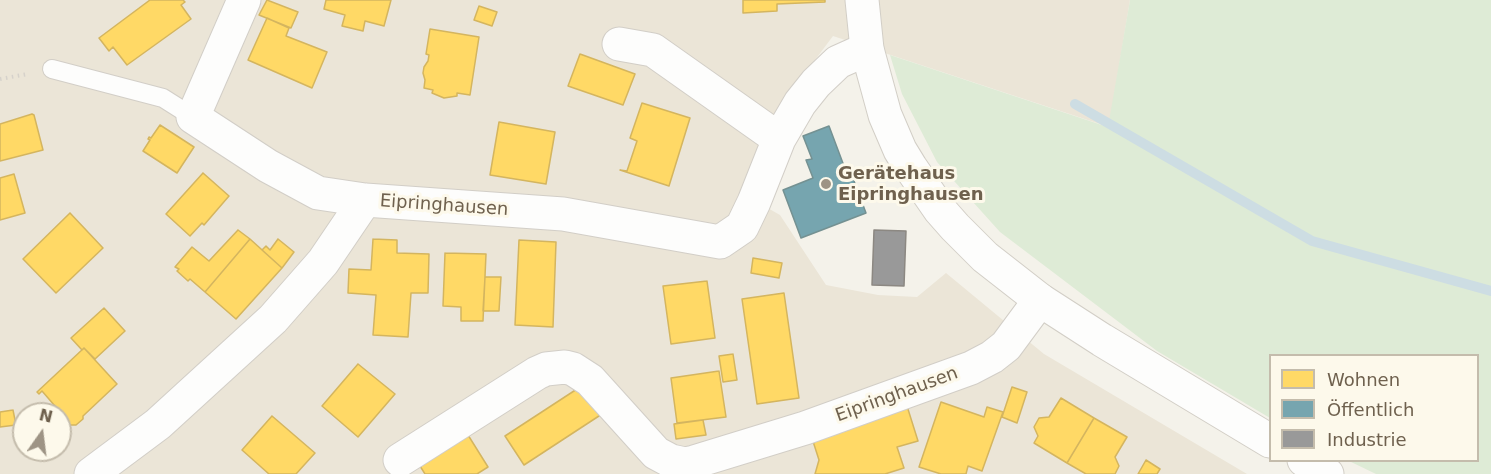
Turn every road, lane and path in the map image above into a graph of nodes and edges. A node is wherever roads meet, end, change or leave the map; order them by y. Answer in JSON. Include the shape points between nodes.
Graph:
{"nodes":[{"id":1,"x":244,"y":0,"type":"edge"},
{"id":2,"x":862,"y":0,"type":"edge"},
{"id":3,"x":620,"y":44,"type":"dead end"},
{"id":4,"x":867,"y":48,"type":"junction"},
{"id":5,"x":52,"y":69,"type":"dead end"},
{"id":6,"x":193,"y":117,"type":"junction"},
{"id":7,"x":779,"y":139,"type":"junction"},
{"id":8,"x":365,"y":200,"type":"junction"},
{"id":9,"x":1040,"y":300,"type":"junction"},
{"id":10,"x":1269,"y":440,"type":"edge"},
{"id":11,"x":400,"y":460,"type":"dead end"},
{"id":12,"x":1307,"y":462,"type":"edge"},
{"id":13,"x":91,"y":474,"type":"edge"},
{"id":14,"x":1327,"y":474,"type":"edge"}],
"edges":[{"from":1,"to":6,"type":"street"},
{"from":2,"to":4,"type":"street"},
{"from":3,"to":7,"type":"street","via":[[653,50]]},
{"from":4,"to":7,"type":"street","name":"Eipringhausen","via":[[838,62],[816,83]]},
{"from":4,"to":9,"type":"street","via":[[885,115],[900,150],[925,189],[985,257]]},
{"from":5,"to":6,"type":"lane","via":[[163,98]]},
{"from":6,"to":8,"type":"street","name":"Eipringhausen","via":[[318,193]]},
{"from":7,"to":8,"type":"street","name":"Eipringhausen","via":[[741,227],[720,242],[563,214]]},
{"from":8,"to":13,"type":"street","via":[[323,262],[273,319],[158,424]]},
{"from":9,"to":10,"type":"street"},
{"from":9,"to":11,"type":"street","name":"Eipringhausen","via":[[1006,346],[971,369],[805,428],[694,462],[664,459],[590,380],[564,367],[537,372]]},
{"from":12,"to":14,"type":"street"}]}
